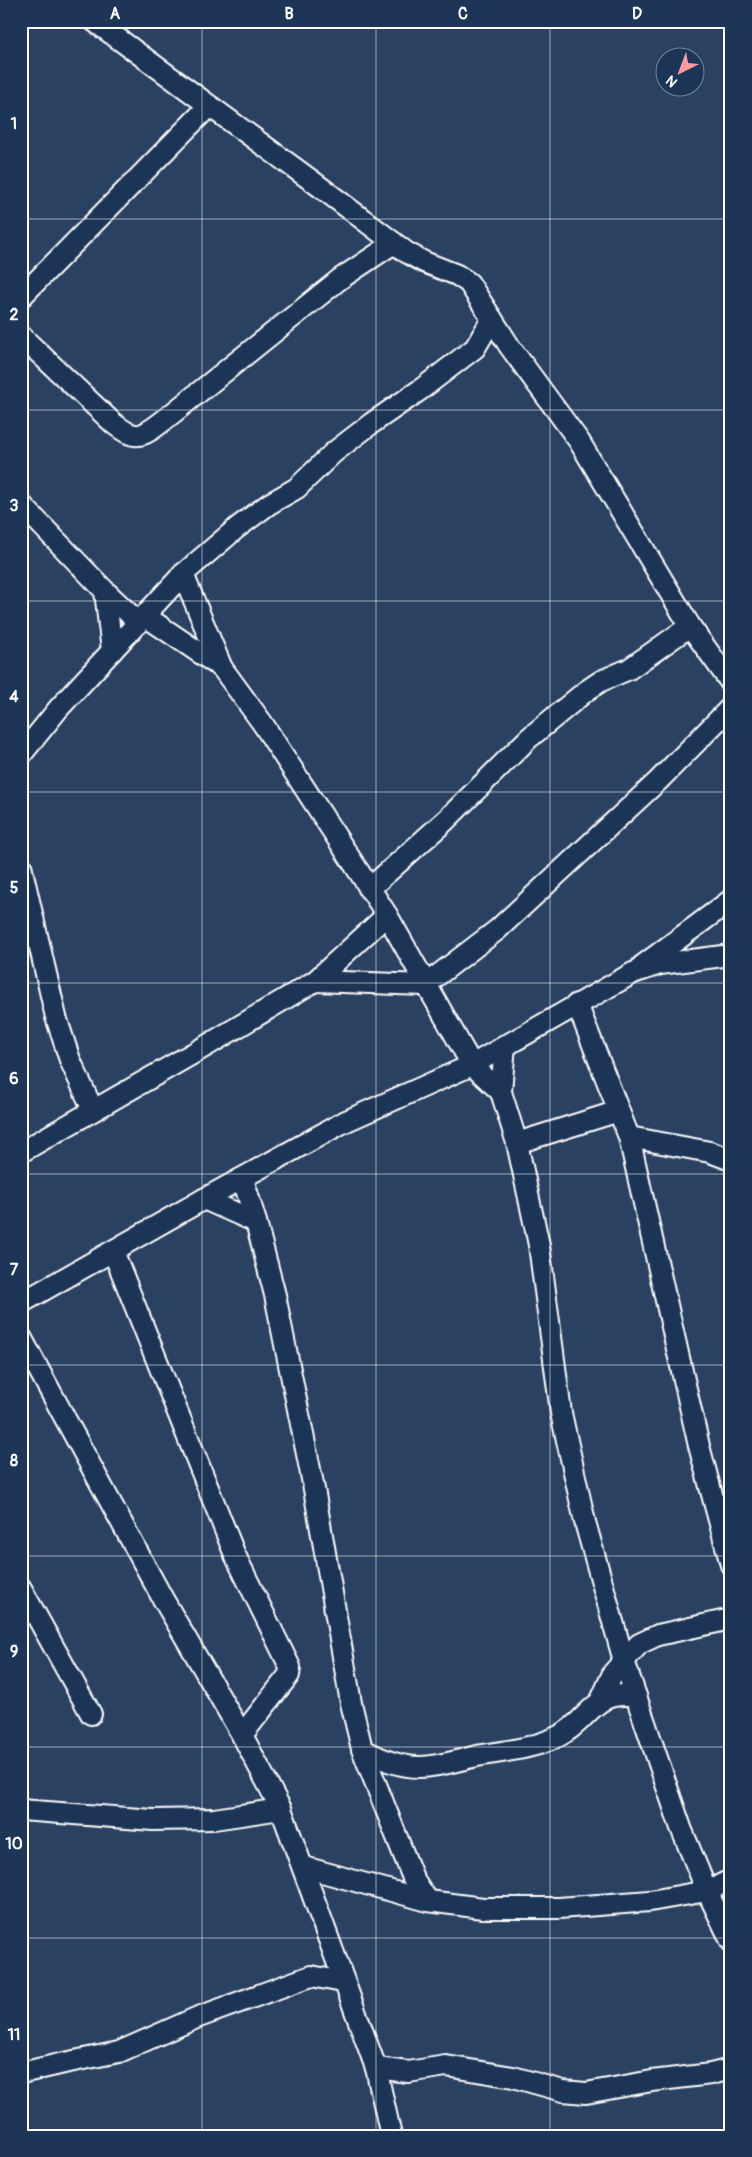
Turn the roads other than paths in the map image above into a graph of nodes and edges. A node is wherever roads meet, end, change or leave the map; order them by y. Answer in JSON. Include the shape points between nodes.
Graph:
{"nodes":[{"id":1,"x":94,"y":21,"type":"edge"},
{"id":2,"x":209,"y":106,"type":"junction"},
{"id":3,"x":394,"y":243,"type":"junction"},
{"id":4,"x":21,"y":297,"type":"edge"},
{"id":5,"x":492,"y":320,"type":"junction"},
{"id":6,"x":21,"y":336,"type":"edge"},
{"id":7,"x":510,"y":347,"type":"junction"},
{"id":8,"x":475,"y":348,"type":"junction"},
{"id":9,"x":21,"y":504,"type":"edge"},
{"id":10,"x":183,"y":574,"type":"junction"},
{"id":11,"x":106,"y":592,"type":"junction"},
{"id":12,"x":142,"y":619,"type":"junction"},
{"id":13,"x":690,"y":626,"type":"junction"},
{"id":14,"x":112,"y":651,"type":"junction"},
{"id":15,"x":222,"y":668,"type":"junction"},
{"id":16,"x":731,"y":683,"type":"edge"},
{"id":17,"x":731,"y":707,"type":"edge"},
{"id":18,"x":22,"y":756,"type":"edge"},
{"id":19,"x":21,"y":866,"type":"edge"},
{"id":20,"x":369,"y":888,"type":"junction"},
{"id":21,"x":731,"y":900,"type":"edge"},
{"id":22,"x":387,"y":915,"type":"junction"},
{"id":23,"x":731,"y":955,"type":"edge"},
{"id":24,"x":633,"y":973,"type":"junction"},
{"id":25,"x":315,"y":981,"type":"junction"},
{"id":26,"x":425,"y":985,"type":"junction"},
{"id":27,"x":577,"y":1004,"type":"junction"},
{"id":28,"x":505,"y":1045,"type":"junction"},
{"id":29,"x":472,"y":1065,"type":"junction"},
{"id":30,"x":501,"y":1092,"type":"junction"},
{"id":31,"x":92,"y":1110,"type":"junction"},
{"id":32,"x":619,"y":1111,"type":"junction"},
{"id":33,"x":629,"y":1137,"type":"junction"},
{"id":34,"x":517,"y":1143,"type":"junction"},
{"id":35,"x":21,"y":1152,"type":"edge"},
{"id":36,"x":731,"y":1160,"type":"edge"},
{"id":37,"x":243,"y":1179,"type":"junction"},
{"id":38,"x":204,"y":1198,"type":"junction"},
{"id":39,"x":256,"y":1222,"type":"junction"},
{"id":40,"x":113,"y":1251,"type":"junction"},
{"id":41,"x":21,"y":1303,"type":"edge"},
{"id":42,"x":21,"y":1338,"type":"edge"},
{"id":43,"x":731,"y":1564,"type":"edge"},
{"id":44,"x":21,"y":1588,"type":"edge"},
{"id":45,"x":729,"y":1616,"type":"edge"},
{"id":46,"x":624,"y":1661,"type":"junction"},
{"id":47,"x":636,"y":1696,"type":"junction"},
{"id":48,"x":601,"y":1700,"type":"junction"},
{"id":49,"x":91,"y":1714,"type":"dead end"},
{"id":50,"x":242,"y":1735,"type":"junction"},
{"id":51,"x":362,"y":1749,"type":"junction"},
{"id":52,"x":281,"y":1809,"type":"junction"},
{"id":53,"x":21,"y":1810,"type":"edge"},
{"id":54,"x":304,"y":1867,"type":"junction"},
{"id":55,"x":413,"y":1878,"type":"junction"},
{"id":56,"x":731,"y":1880,"type":"edge"},
{"id":57,"x":707,"y":1890,"type":"junction"},
{"id":58,"x":401,"y":1894,"type":"junction"},
{"id":59,"x":428,"y":1901,"type":"junction"},
{"id":60,"x":731,"y":1941,"type":"edge"},
{"id":61,"x":334,"y":1947,"type":"junction"},
{"id":62,"x":311,"y":1976,"type":"junction"},
{"id":63,"x":343,"y":1982,"type":"junction"},
{"id":64,"x":376,"y":2068,"type":"junction"},
{"id":65,"x":731,"y":2069,"type":"edge"},
{"id":66,"x":21,"y":2074,"type":"edge"},
{"id":67,"x":392,"y":2136,"type":"edge"}],
"edges":[{"from":1,"to":2,"type":"street"},
{"from":2,"to":3,"type":"street"},
{"from":2,"to":4,"type":"street"},
{"from":3,"to":5,"type":"street","via":[[424,262],[469,283]]},
{"from":3,"to":6,"type":"street","via":[[340,279],[163,421],[139,436],[128,434],[113,423]]},
{"from":5,"to":7,"type":"street"},
{"from":5,"to":8,"type":"street"},
{"from":7,"to":8,"type":"street"},
{"from":7,"to":13,"type":"street","via":[[579,441]]},
{"from":8,"to":10,"type":"street","via":[[364,429],[297,488],[238,527]]},
{"from":9,"to":11,"type":"street"},
{"from":10,"to":12,"type":"street"},
{"from":10,"to":15,"type":"street"},
{"from":11,"to":12,"type":"street"},
{"from":11,"to":14,"type":"street"},
{"from":12,"to":14,"type":"street"},
{"from":12,"to":15,"type":"street"},
{"from":13,"to":16,"type":"street"},
{"from":13,"to":20,"type":"street","via":[[629,669],[586,691],[530,738],[446,820]]},
{"from":14,"to":18,"type":"street","via":[[59,708]]},
{"from":15,"to":20,"type":"street","via":[[263,724]]},
{"from":17,"to":26,"type":"street","via":[[658,781],[497,930]]},
{"from":19,"to":31,"type":"street","via":[[56,1017]]},
{"from":20,"to":22,"type":"street"},
{"from":21,"to":24,"type":"street"},
{"from":22,"to":25,"type":"street"},
{"from":22,"to":26,"type":"street"},
{"from":23,"to":24,"type":"street","via":[[660,964]]},
{"from":24,"to":27,"type":"street"},
{"from":25,"to":26,"type":"street"},
{"from":25,"to":31,"type":"street"},
{"from":26,"to":29,"type":"street"},
{"from":27,"to":28,"type":"street"},
{"from":27,"to":32,"type":"street"},
{"from":28,"to":29,"type":"street"},
{"from":28,"to":30,"type":"street"},
{"from":29,"to":30,"type":"street"},
{"from":29,"to":37,"type":"street","via":[[344,1122]]},
{"from":30,"to":34,"type":"street"},
{"from":31,"to":35,"type":"street"},
{"from":32,"to":33,"type":"street"},
{"from":32,"to":34,"type":"street"},
{"from":33,"to":36,"type":"street","via":[[710,1152]]},
{"from":33,"to":43,"type":"street","via":[[699,1446]]},
{"from":34,"to":46,"type":"street","via":[[539,1245],[561,1413],[585,1522]]},
{"from":37,"to":38,"type":"street"},
{"from":37,"to":39,"type":"street"},
{"from":38,"to":39,"type":"street"},
{"from":38,"to":40,"type":"street"},
{"from":39,"to":51,"type":"street","via":[[275,1295]]},
{"from":40,"to":41,"type":"street"},
{"from":40,"to":50,"type":"street","via":[[235,1555],[290,1667],[289,1675]]},
{"from":42,"to":50,"type":"street"},
{"from":44,"to":49,"type":"street"},
{"from":45,"to":46,"type":"street","via":[[639,1644]]},
{"from":46,"to":47,"type":"street"},
{"from":46,"to":48,"type":"street","via":[[613,1673]]},
{"from":47,"to":48,"type":"street","via":[[622,1694]]},
{"from":47,"to":57,"type":"street","via":[[681,1828]]},
{"from":48,"to":51,"type":"street","via":[[569,1730],[542,1743],[514,1751],[420,1767],[382,1760]]},
{"from":50,"to":52,"type":"street"},
{"from":51,"to":55,"type":"street"},
{"from":52,"to":53,"type":"street","via":[[214,1820],[152,1820]]},
{"from":52,"to":54,"type":"street"},
{"from":54,"to":58,"type":"street"},
{"from":54,"to":61,"type":"street"},
{"from":55,"to":58,"type":"street"},
{"from":55,"to":59,"type":"street"},
{"from":56,"to":57,"type":"street"},
{"from":57,"to":59,"type":"street","via":[[650,1901],[558,1908],[484,1908]]},
{"from":57,"to":60,"type":"street"},
{"from":58,"to":59,"type":"street"},
{"from":61,"to":62,"type":"street"},
{"from":61,"to":63,"type":"street"},
{"from":62,"to":63,"type":"street"},
{"from":62,"to":66,"type":"street","via":[[196,2018],[118,2052]]},
{"from":63,"to":64,"type":"street"},
{"from":64,"to":65,"type":"street","via":[[408,2072],[437,2066],[453,2067],[513,2077],[562,2091],[586,2093]]},
{"from":64,"to":67,"type":"street"}]}
